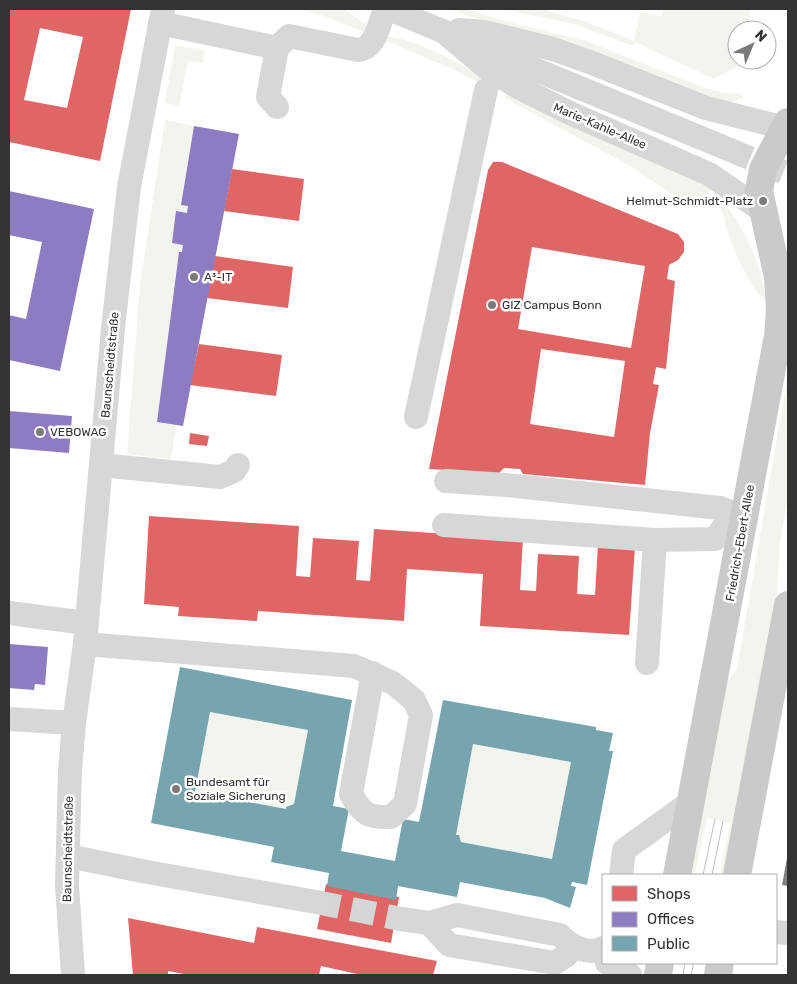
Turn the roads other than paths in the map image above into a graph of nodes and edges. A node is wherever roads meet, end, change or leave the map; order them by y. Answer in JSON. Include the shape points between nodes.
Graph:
{"nodes":[{"id":1,"x":385,"y":9,"type":"edge"},
{"id":2,"x":389,"y":9,"type":"edge"},
{"id":3,"x":162,"y":16,"type":"edge"},
{"id":4,"x":442,"y":31,"type":"junction"},
{"id":5,"x":276,"y":48,"type":"junction"},
{"id":6,"x":486,"y":90,"type":"dead end"},
{"id":7,"x":277,"y":107,"type":"dead end"},
{"id":8,"x":787,"y":126,"type":"edge"},
{"id":9,"x":728,"y":149,"type":"tunnel mouth"},
{"id":10,"x":763,"y":211,"type":"junction"},
{"id":11,"x":788,"y":230,"type":"edge"},
{"id":12,"x":416,"y":417,"type":"dead end"},
{"id":13,"x":101,"y":465,"type":"junction"},
{"id":14,"x":238,"y":465,"type":"dead end"},
{"id":15,"x":446,"y":481,"type":"dead end"},
{"id":16,"x":739,"y":516,"type":"junction"},
{"id":17,"x":444,"y":525,"type":"dead end"},
{"id":18,"x":655,"y":540,"type":"junction"},
{"id":19,"x":9,"y":613,"type":"edge"},
{"id":20,"x":787,"y":615,"type":"edge"},
{"id":21,"x":86,"y":634,"type":"junction"},
{"id":22,"x":647,"y":663,"type":"dead end"},
{"id":23,"x":373,"y":673,"type":"junction"},
{"id":24,"x":9,"y":719,"type":"edge"},
{"id":25,"x":74,"y":723,"type":"junction"},
{"id":26,"x":692,"y":801,"type":"junction"},
{"id":27,"x":68,"y":856,"type":"junction"},
{"id":28,"x":620,"y":874,"type":"edge"},
{"id":29,"x":677,"y":874,"type":"edge"},
{"id":30,"x":737,"y":874,"type":"edge"},
{"id":31,"x":316,"y":902,"type":"tunnel mouth"},
{"id":32,"x":401,"y":919,"type":"tunnel mouth"},
{"id":33,"x":429,"y":923,"type":"junction"},
{"id":34,"x":602,"y":949,"type":"edge"},
{"id":35,"x":568,"y":950,"type":"junction"},
{"id":36,"x":602,"y":961,"type":"edge"},
{"id":37,"x":614,"y":964,"type":"edge"},
{"id":38,"x":73,"y":975,"type":"edge"},
{"id":39,"x":630,"y":975,"type":"edge"}],
"edges":[{"from":1,"to":5,"type":"street","via":[[374,39],[364,49],[289,36]]},
{"from":2,"to":4,"type":"street","name":"Marie-Kahle-Allee"},
{"from":3,"to":5,"type":"street"},
{"from":3,"to":13,"type":"street","name":"Baunscheidtstraße","via":[[129,187]]},
{"from":4,"to":8,"type":"street","name":"Marie-Kahle-Allee","via":[[484,32],[553,49],[706,108]]},
{"from":4,"to":9,"type":"street","name":"Marie-Kahle-Allee"},
{"from":4,"to":10,"type":"street","name":"Marie-Kahle-Allee","via":[[488,69],[518,88],[700,170]]},
{"from":5,"to":7,"type":"street","via":[[268,97]]},
{"from":6,"to":12,"type":"street"},
{"from":8,"to":10,"type":"main road","via":[[763,169],[759,191]]},
{"from":10,"to":11,"type":"main road"},
{"from":10,"to":16,"type":"main road","name":"Friedrich-Ebert-Allee","via":[[776,262],[780,309],[774,360]]},
{"from":13,"to":14,"type":"street","via":[[220,477],[234,471]]},
{"from":13,"to":21,"type":"street","name":"Baunscheidtstraße"},
{"from":15,"to":16,"type":"street","via":[[720,508]]},
{"from":16,"to":18,"type":"street","via":[[715,539]]},
{"from":16,"to":26,"type":"main road","name":"Friedrich-Ebert-Allee"},
{"from":17,"to":18,"type":"street"},
{"from":18,"to":22,"type":"street"},
{"from":19,"to":21,"type":"street"},
{"from":20,"to":30,"type":"main road"},
{"from":21,"to":23,"type":"street","via":[[354,666]]},
{"from":21,"to":25,"type":"street","name":"Baunscheidtstraße"},
{"from":23,"to":23,"type":"street","via":[[414,700],[421,715],[405,804],[391,817],[376,818],[360,810],[352,794]]},
{"from":24,"to":25,"type":"street"},
{"from":25,"to":27,"type":"street","name":"Baunscheidtstraße"},
{"from":26,"to":28,"type":"street","via":[[624,850]]},
{"from":26,"to":29,"type":"main road","name":"Friedrich-Ebert-Allee"},
{"from":27,"to":31,"type":"street"},
{"from":27,"to":38,"type":"street","name":"Baunscheidtstraße","via":[[67,912]]},
{"from":32,"to":33,"type":"street"},
{"from":33,"to":35,"type":"street","via":[[457,914],[560,935]]},
{"from":33,"to":35,"type":"street","via":[[449,945],[555,964]]},
{"from":34,"to":35,"type":"street"},
{"from":35,"to":36,"type":"street"},
{"from":37,"to":39,"type":"street"}]}
